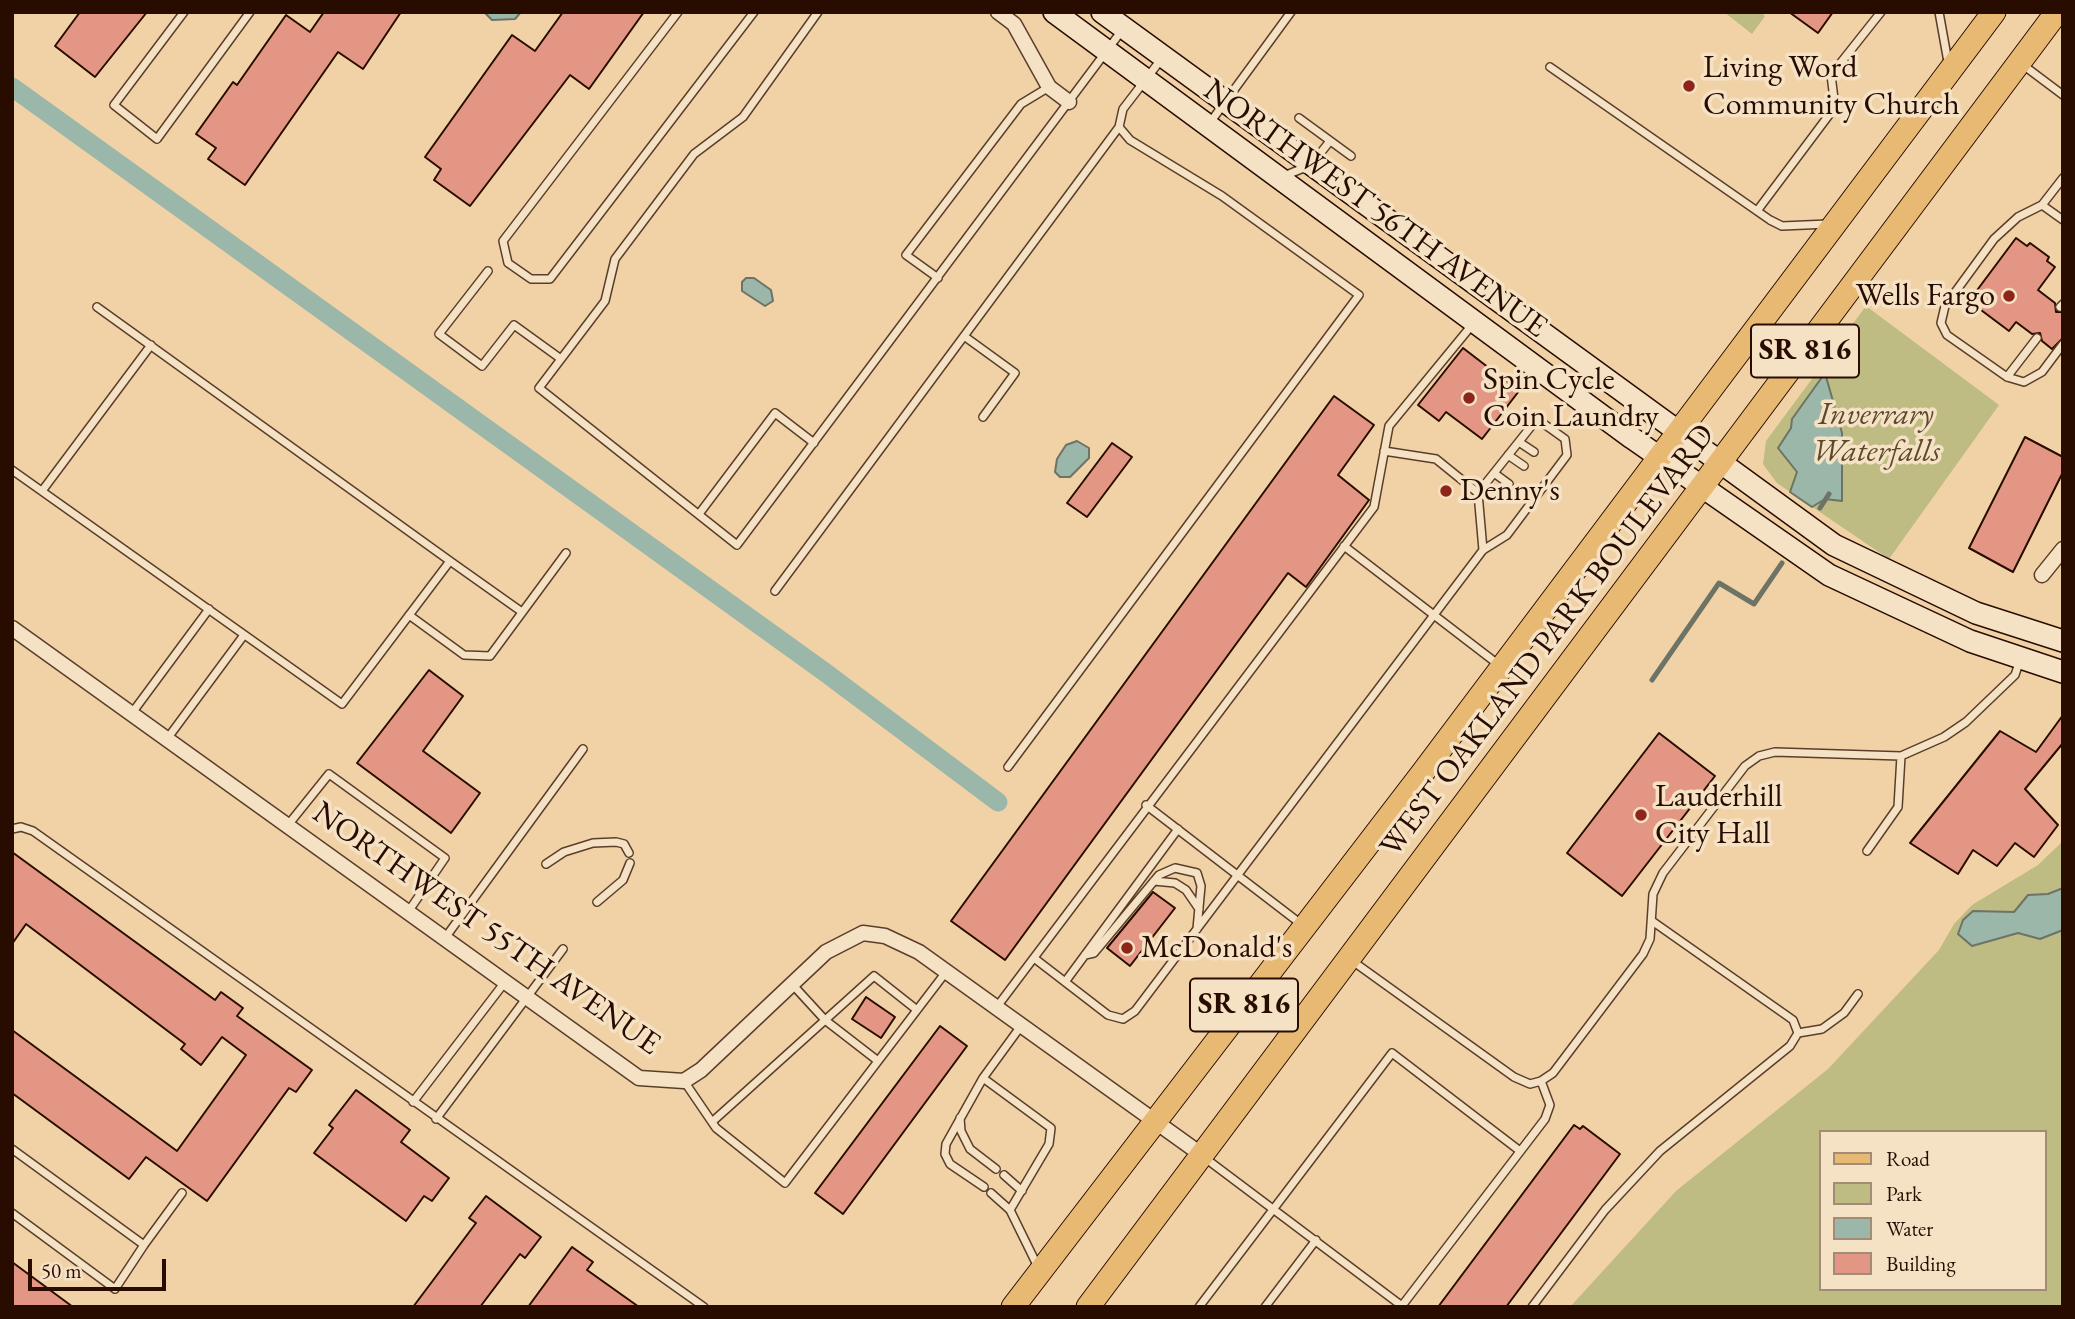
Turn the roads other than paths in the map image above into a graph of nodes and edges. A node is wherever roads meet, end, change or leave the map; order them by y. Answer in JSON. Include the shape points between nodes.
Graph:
{"nodes":[{"id":1,"x":184,"y":12,"type":"edge"},
{"id":2,"x":250,"y":12,"type":"edge"},
{"id":3,"x":678,"y":12,"type":"edge"},
{"id":4,"x":754,"y":12,"type":"edge"},
{"id":5,"x":818,"y":12,"type":"edge"},
{"id":6,"x":998,"y":12,"type":"edge"},
{"id":7,"x":1054,"y":12,"type":"edge"},
{"id":8,"x":1102,"y":12,"type":"edge"},
{"id":9,"x":1292,"y":12,"type":"edge"},
{"id":10,"x":1881,"y":12,"type":"edge"},
{"id":11,"x":1994,"y":12,"type":"edge"},
{"id":12,"x":2057,"y":12,"type":"edge"},
{"id":13,"x":1937,"y":13,"type":"edge"},
{"id":14,"x":1124,"y":28,"type":"junction"},
{"id":15,"x":1108,"y":51,"type":"junction"},
{"id":16,"x":1163,"y":57,"type":"junction"},
{"id":17,"x":2019,"y":62,"type":"junction"},
{"id":18,"x":1550,"y":67,"type":"dead end"},
{"id":19,"x":1950,"y":70,"type":"junction"},
{"id":20,"x":1146,"y":79,"type":"junction"},
{"id":21,"x":1049,"y":87,"type":"junction"},
{"id":22,"x":2063,"y":95,"type":"edge"},
{"id":23,"x":1069,"y":102,"type":"junction"},
{"id":24,"x":1225,"y":102,"type":"junction"},
{"id":25,"x":1299,"y":118,"type":"dead end"},
{"id":26,"x":1208,"y":124,"type":"junction"},
{"id":27,"x":1119,"y":127,"type":"junction"},
{"id":28,"x":1330,"y":141,"type":"junction"},
{"id":29,"x":1351,"y":156,"type":"dead end"},
{"id":30,"x":1311,"y":165,"type":"junction"},
{"id":31,"x":2063,"y":177,"type":"edge"},
{"id":32,"x":1281,"y":178,"type":"junction"},
{"id":33,"x":2042,"y":205,"type":"junction"},
{"id":34,"x":1757,"y":211,"type":"junction"},
{"id":35,"x":2063,"y":220,"type":"edge"},
{"id":36,"x":1835,"y":223,"type":"junction"},
{"id":37,"x":488,"y":271,"type":"dead end"},
{"id":38,"x":938,"y":278,"type":"junction"},
{"id":39,"x":97,"y":307,"type":"dead end"},
{"id":40,"x":1475,"y":322,"type":"junction"},
{"id":41,"x":964,"y":336,"type":"junction"},
{"id":42,"x":2037,"y":338,"type":"dead end"},
{"id":43,"x":2063,"y":344,"type":"edge"},
{"id":44,"x":150,"y":345,"type":"junction"},
{"id":45,"x":561,"y":359,"type":"junction"},
{"id":46,"x":2007,"y":377,"type":"junction"},
{"id":47,"x":983,"y":416,"type":"dead end"},
{"id":48,"x":1678,"y":432,"type":"junction"},
{"id":49,"x":1519,"y":442,"type":"junction"},
{"id":50,"x":814,"y":443,"type":"junction"},
{"id":51,"x":1384,"y":451,"type":"junction"},
{"id":52,"x":1534,"y":452,"type":"dead end"},
{"id":53,"x":1508,"y":455,"type":"junction"},
{"id":54,"x":1659,"y":457,"type":"junction"},
{"id":55,"x":1549,"y":463,"type":"dead end"},
{"id":56,"x":1720,"y":463,"type":"junction"},
{"id":57,"x":1524,"y":466,"type":"dead end"},
{"id":58,"x":1557,"y":469,"type":"junction"},
{"id":59,"x":12,"y":470,"type":"edge"},
{"id":60,"x":1494,"y":472,"type":"junction"},
{"id":61,"x":1509,"y":484,"type":"dead end"},
{"id":62,"x":1702,"y":487,"type":"junction"},
{"id":63,"x":1480,"y":489,"type":"junction"},
{"id":64,"x":43,"y":491,"type":"junction"},
{"id":65,"x":1524,"y":496,"type":"dead end"},
{"id":66,"x":1498,"y":498,"type":"dead end"},
{"id":67,"x":1532,"y":501,"type":"junction"},
{"id":68,"x":1514,"y":509,"type":"dead end"},
{"id":69,"x":699,"y":514,"type":"junction"},
{"id":70,"x":1521,"y":515,"type":"junction"},
{"id":71,"x":1344,"y":546,"type":"junction"},
{"id":72,"x":2063,"y":549,"type":"edge"},
{"id":73,"x":1483,"y":550,"type":"junction"},
{"id":74,"x":566,"y":553,"type":"dead end"},
{"id":75,"x":450,"y":561,"type":"junction"},
{"id":76,"x":2042,"y":576,"type":"dead end"},
{"id":77,"x":775,"y":591,"type":"dead end"},
{"id":78,"x":209,"y":609,"type":"junction"},
{"id":79,"x":523,"y":612,"type":"junction"},
{"id":80,"x":409,"y":615,"type":"junction"},
{"id":81,"x":1435,"y":616,"type":"junction"},
{"id":82,"x":12,"y":628,"type":"edge"},
{"id":83,"x":244,"y":635,"type":"junction"},
{"id":84,"x":2063,"y":642,"type":"edge"},
{"id":85,"x":2021,"y":656,"type":"junction"},
{"id":86,"x":1500,"y":666,"type":"junction"},
{"id":87,"x":2063,"y":672,"type":"edge"},
{"id":88,"x":132,"y":713,"type":"junction"},
{"id":89,"x":167,"y":739,"type":"junction"},
{"id":90,"x":583,"y":749,"type":"dead end"},
{"id":91,"x":1901,"y":756,"type":"junction"},
{"id":92,"x":1009,"y":767,"type":"dead end"},
{"id":93,"x":1146,"y":805,"type":"junction"},
{"id":94,"x":288,"y":825,"type":"junction"},
{"id":95,"x":12,"y":829,"type":"edge"},
{"id":96,"x":1178,"y":829,"type":"junction"},
{"id":97,"x":1867,"y":851,"type":"dead end"},
{"id":98,"x":629,"y":853,"type":"dead end"},
{"id":99,"x":630,"y":863,"type":"dead end"},
{"id":100,"x":546,"y":864,"type":"dead end"},
{"id":101,"x":1238,"y":875,"type":"junction"},
{"id":102,"x":1154,"y":881,"type":"junction"},
{"id":103,"x":597,"y":902,"type":"dead end"},
{"id":104,"x":1199,"y":910,"type":"junction"},
{"id":105,"x":408,"y":912,"type":"junction"},
{"id":106,"x":1652,"y":921,"type":"junction"},
{"id":107,"x":1305,"y":926,"type":"junction"},
{"id":108,"x":1197,"y":930,"type":"junction"},
{"id":109,"x":445,"y":938,"type":"junction"},
{"id":110,"x":563,"y":949,"type":"dead end"},
{"id":111,"x":1085,"y":955,"type":"junction"},
{"id":112,"x":1034,"y":958,"type":"junction"},
{"id":113,"x":1348,"y":958,"type":"junction"},
{"id":114,"x":946,"y":972,"type":"junction"},
{"id":115,"x":505,"y":982,"type":"junction"},
{"id":116,"x":1065,"y":982,"type":"junction"},
{"id":117,"x":792,"y":984,"type":"junction"},
{"id":118,"x":1858,"y":994,"type":"dead end"},
{"id":119,"x":526,"y":998,"type":"junction"},
{"id":120,"x":996,"y":1008,"type":"junction"},
{"id":121,"x":917,"y":1010,"type":"junction"},
{"id":122,"x":825,"y":1020,"type":"junction"},
{"id":123,"x":1021,"y":1026,"type":"junction"},
{"id":124,"x":1798,"y":1033,"type":"junction"},
{"id":125,"x":878,"y":1061,"type":"junction"},
{"id":126,"x":983,"y":1078,"type":"junction"},
{"id":127,"x":684,"y":1081,"type":"junction"},
{"id":128,"x":1541,"y":1081,"type":"junction"},
{"id":129,"x":413,"y":1102,"type":"junction"},
{"id":130,"x":960,"y":1118,"type":"junction"},
{"id":131,"x":436,"y":1119,"type":"junction"},
{"id":132,"x":712,"y":1122,"type":"junction"},
{"id":133,"x":1153,"y":1122,"type":"junction"},
{"id":134,"x":12,"y":1149,"type":"edge"},
{"id":135,"x":1520,"y":1151,"type":"junction"},
{"id":136,"x":1202,"y":1155,"type":"junction"},
{"id":137,"x":996,"y":1169,"type":"dead end"},
{"id":138,"x":1004,"y":1175,"type":"dead end"},
{"id":139,"x":984,"y":1187,"type":"dead end"},
{"id":140,"x":1022,"y":1191,"type":"junction"},
{"id":141,"x":183,"y":1193,"type":"dead end"},
{"id":142,"x":991,"y":1193,"type":"dead end"},
{"id":143,"x":1274,"y":1208,"type":"junction"},
{"id":144,"x":1010,"y":1210,"type":"junction"},
{"id":145,"x":12,"y":1213,"type":"edge"},
{"id":146,"x":1316,"y":1240,"type":"junction"},
{"id":147,"x":144,"y":1245,"type":"junction"},
{"id":148,"x":1040,"y":1270,"type":"junction"},
{"id":149,"x":1401,"y":1306,"type":"edge"},
{"id":150,"x":704,"y":1307,"type":"edge"},
{"id":151,"x":1013,"y":1307,"type":"edge"},
{"id":152,"x":1088,"y":1307,"type":"edge"},
{"id":153,"x":1199,"y":1307,"type":"edge"},
{"id":154,"x":1265,"y":1307,"type":"edge"},
{"id":155,"x":1532,"y":1307,"type":"edge"}],
"edges":[{"from":1,"to":2,"type":"lane","via":[[114,105],[158,139]]},
{"from":3,"to":4,"type":"lane","via":[[503,241],[508,262],[531,279],[550,279]]},
{"from":5,"to":45,"type":"lane","via":[[743,117],[694,154],[615,259],[605,300]]},
{"from":6,"to":21,"type":"street","via":[[1014,24]]},
{"from":7,"to":15,"type":"street","name":"NORTHWEST 56TH AVENUE"},
{"from":8,"to":14,"type":"street","name":"NORTHWEST 56TH AVENUE"},
{"from":9,"to":24,"type":"lane"},
{"from":10,"to":34,"type":"lane","via":[[1831,75],[1835,107]]},
{"from":11,"to":19,"type":"main road","name":"WEST OAKLAND PARK BOULEVARD","number":"SR 816"},
{"from":12,"to":17,"type":"main road","name":"WEST OAKLAND PARK BOULEVARD","number":"SR 816"},
{"from":13,"to":19,"type":"lane"},
{"from":14,"to":15,"type":"lane"},
{"from":14,"to":16,"type":"street","name":"NORTHWEST 56TH AVENUE"},
{"from":15,"to":20,"type":"street","name":"NORTHWEST 56TH AVENUE"},
{"from":15,"to":23,"type":"lane"},
{"from":16,"to":20,"type":"lane"},
{"from":16,"to":24,"type":"street","name":"NORTHWEST 56TH AVENUE"},
{"from":17,"to":22,"type":"lane"},
{"from":17,"to":56,"type":"main road","name":"WEST OAKLAND PARK BOULEVARD","number":"SR 816"},
{"from":18,"to":34,"type":"lane"},
{"from":19,"to":36,"type":"main road","name":"WEST OAKLAND PARK BOULEVARD","number":"SR 816"},
{"from":20,"to":26,"type":"street","name":"NORTHWEST 56TH AVENUE"},
{"from":20,"to":27,"type":"lane","via":[[1123,109]]},
{"from":21,"to":23,"type":"street"},
{"from":21,"to":38,"type":"lane","via":[[1021,104],[906,255]]},
{"from":23,"to":38,"type":"lane"},
{"from":24,"to":26,"type":"lane"},
{"from":24,"to":30,"type":"street","name":"NORTHWEST 56TH AVENUE"},
{"from":25,"to":28,"type":"lane"},
{"from":26,"to":32,"type":"street","name":"NORTHWEST 56TH AVENUE"},
{"from":27,"to":41,"type":"lane"},
{"from":27,"to":92,"type":"lane","via":[[1130,140],[1222,196],[1359,295]]},
{"from":28,"to":29,"type":"lane"},
{"from":28,"to":30,"type":"lane"},
{"from":30,"to":32,"type":"lane"},
{"from":30,"to":48,"type":"street","name":"NORTHWEST 56TH AVENUE"},
{"from":31,"to":33,"type":"lane"},
{"from":32,"to":40,"type":"street","name":"NORTHWEST 56TH AVENUE"},
{"from":33,"to":35,"type":"lane"},
{"from":33,"to":46,"type":"lane","via":[[2018,217],[1994,239],[1945,306],[1941,323],[1947,335]]},
{"from":34,"to":36,"type":"lane","via":[[1782,226]]},
{"from":36,"to":48,"type":"main road","name":"WEST OAKLAND PARK BOULEVARD","number":"SR 816"},
{"from":37,"to":45,"type":"lane","via":[[439,334],[482,366],[514,325]]},
{"from":38,"to":50,"type":"lane"},
{"from":39,"to":44,"type":"lane"},
{"from":40,"to":51,"type":"lane","via":[[1389,426]]},
{"from":40,"to":54,"type":"street","name":"NORTHWEST 56TH AVENUE"},
{"from":41,"to":47,"type":"lane","via":[[1015,373]]},
{"from":41,"to":77,"type":"lane"},
{"from":42,"to":46,"type":"lane"},
{"from":43,"to":46,"type":"lane","via":[[2042,372],[2024,383]]},
{"from":44,"to":64,"type":"lane"},
{"from":44,"to":75,"type":"lane"},
{"from":45,"to":69,"type":"lane","via":[[539,388]]},
{"from":48,"to":54,"type":"main road","name":"WEST OAKLAND PARK BOULEVARD","number":"SR 816"},
{"from":48,"to":56,"type":"street","name":"NORTHWEST 56TH AVENUE"},
{"from":49,"to":52,"type":"lane"},
{"from":49,"to":53,"type":"lane"},
{"from":49,"to":58,"type":"lane","via":[[1537,419],[1565,439],[1567,454]]},
{"from":50,"to":69,"type":"lane","via":[[775,413]]},
{"from":50,"to":69,"type":"lane","via":[[737,545]]},
{"from":51,"to":63,"type":"lane","via":[[1436,459]]},
{"from":51,"to":71,"type":"lane","via":[[1374,506]]},
{"from":53,"to":57,"type":"lane"},
{"from":53,"to":60,"type":"lane"},
{"from":54,"to":62,"type":"street","name":"NORTHWEST 56TH AVENUE"},
{"from":54,"to":86,"type":"main road","name":"WEST OAKLAND PARK BOULEVARD","number":"SR 816"},
{"from":55,"to":58,"type":"lane"},
{"from":56,"to":62,"type":"main road","name":"WEST OAKLAND PARK BOULEVARD","number":"SR 816"},
{"from":56,"to":84,"type":"street","name":"NORTHWEST 56TH AVENUE","via":[[1834,545],[1976,613]]},
{"from":58,"to":67,"type":"lane","via":[[1543,480]]},
{"from":59,"to":64,"type":"lane"},
{"from":60,"to":61,"type":"lane"},
{"from":60,"to":63,"type":"lane"},
{"from":62,"to":85,"type":"street","name":"NORTHWEST 56TH AVENUE","via":[[1829,575],[1970,641]]},
{"from":62,"to":113,"type":"main road","name":"WEST OAKLAND PARK BOULEVARD","number":"SR 816"},
{"from":63,"to":66,"type":"lane"},
{"from":63,"to":73,"type":"lane"},
{"from":64,"to":78,"type":"lane"},
{"from":65,"to":67,"type":"lane"},
{"from":67,"to":70,"type":"lane"},
{"from":68,"to":70,"type":"lane"},
{"from":70,"to":73,"type":"lane","via":[[1507,535]]},
{"from":71,"to":81,"type":"lane"},
{"from":71,"to":93,"type":"lane"},
{"from":72,"to":76,"type":"street"},
{"from":73,"to":81,"type":"lane"},
{"from":74,"to":79,"type":"lane"},
{"from":75,"to":79,"type":"lane"},
{"from":75,"to":80,"type":"lane"},
{"from":78,"to":83,"type":"lane"},
{"from":78,"to":88,"type":"lane"},
{"from":79,"to":80,"type":"lane","via":[[490,656],[464,654]]},
{"from":80,"to":83,"type":"lane","via":[[342,704]]},
{"from":81,"to":86,"type":"lane"},
{"from":81,"to":101,"type":"lane"},
{"from":82,"to":88,"type":"street","name":"NORTHWEST 55TH AVENUE"},
{"from":83,"to":89,"type":"lane"},
{"from":84,"to":85,"type":"street","via":[[2033,646]]},
{"from":85,"to":87,"type":"street","name":"NORTHWEST 56TH AVENUE"},
{"from":85,"to":91,"type":"lane","via":[[2015,675],[1966,722]]},
{"from":86,"to":107,"type":"main road","name":"WEST OAKLAND PARK BOULEVARD","number":"SR 816"},
{"from":88,"to":89,"type":"street","name":"NORTHWEST 55TH AVENUE"},
{"from":89,"to":94,"type":"street","name":"NORTHWEST 55TH AVENUE"},
{"from":90,"to":109,"type":"lane"},
{"from":91,"to":97,"type":"lane","via":[[1898,807]]},
{"from":91,"to":106,"type":"lane","via":[[1775,752],[1759,756],[1745,766],[1663,873],[1653,894]]},
{"from":93,"to":96,"type":"lane"},
{"from":93,"to":112,"type":"lane"},
{"from":94,"to":105,"type":"street","name":"NORTHWEST 55TH AVENUE"},
{"from":94,"to":105,"type":"lane","via":[[329,774],[445,858]]},
{"from":95,"to":129,"type":"lane","via":[[33,831]]},
{"from":96,"to":101,"type":"lane"},
{"from":96,"to":111,"type":"lane"},
{"from":98,"to":100,"type":"lane","via":[[624,844],[593,843],[564,852]]},
{"from":99,"to":103,"type":"lane","via":[[623,880]]},
{"from":101,"to":107,"type":"lane"},
{"from":101,"to":108,"type":"lane"},
{"from":102,"to":104,"type":"lane","via":[[1175,883],[1186,890]]},
{"from":102,"to":104,"type":"lane","via":[[1175,867],[1197,873]]},
{"from":102,"to":111,"type":"lane","via":[[1094,953]]},
{"from":104,"to":108,"type":"lane"},
{"from":105,"to":109,"type":"street","name":"NORTHWEST 55TH AVENUE"},
{"from":106,"to":124,"type":"lane","via":[[1793,1020]]},
{"from":106,"to":128,"type":"lane","via":[[1643,954],[1553,1073]]},
{"from":107,"to":133,"type":"main road","name":"WEST OAKLAND PARK BOULEVARD","number":"SR 816"},
{"from":108,"to":116,"type":"lane","via":[[1135,1011],[1123,1019],[1108,1015]]},
{"from":109,"to":115,"type":"street","name":"NORTHWEST 55TH AVENUE"},
{"from":110,"to":119,"type":"lane"},
{"from":111,"to":116,"type":"lane"},
{"from":112,"to":116,"type":"lane"},
{"from":112,"to":120,"type":"lane"},
{"from":113,"to":128,"type":"lane","via":[[1514,1077],[1530,1084]]},
{"from":113,"to":136,"type":"main road","name":"WEST OAKLAND PARK BOULEVARD","number":"SR 816"},
{"from":114,"to":117,"type":"street","name":"NORTHWEST 55TH AVENUE","via":[[901,941],[863,933],[826,952]]},
{"from":114,"to":120,"type":"street","name":"NORTHWEST 55TH AVENUE"},
{"from":114,"to":121,"type":"lane"},
{"from":115,"to":119,"type":"street","name":"NORTHWEST 55TH AVENUE"},
{"from":115,"to":129,"type":"lane"},
{"from":117,"to":122,"type":"lane"},
{"from":117,"to":127,"type":"street","name":"NORTHWEST 55TH AVENUE"},
{"from":118,"to":124,"type":"lane","via":[[1844,1013],[1822,1029]]},
{"from":119,"to":127,"type":"street","name":"NORTHWEST 55TH AVENUE","via":[[639,1078]]},
{"from":119,"to":131,"type":"lane"},
{"from":120,"to":123,"type":"street","name":"NORTHWEST 55TH AVENUE"},
{"from":121,"to":122,"type":"lane","via":[[874,976]]},
{"from":121,"to":125,"type":"lane"},
{"from":122,"to":125,"type":"lane"},
{"from":122,"to":132,"type":"lane"},
{"from":123,"to":126,"type":"lane"},
{"from":123,"to":133,"type":"street","name":"NORTHWEST 55TH AVENUE"},
{"from":124,"to":155,"type":"lane","via":[[1790,1046],[1660,1151],[1605,1210]]},
{"from":125,"to":132,"type":"lane","via":[[785,1183]]},
{"from":126,"to":130,"type":"lane"},
{"from":126,"to":140,"type":"lane","via":[[1051,1128],[1049,1144]]},
{"from":127,"to":132,"type":"lane"},
{"from":128,"to":135,"type":"lane","via":[[1550,1105]]},
{"from":129,"to":131,"type":"lane"},
{"from":130,"to":137,"type":"lane","via":[[970,1149]]},
{"from":130,"to":139,"type":"lane","via":[[945,1154],[950,1164]]},
{"from":131,"to":150,"type":"lane"},
{"from":133,"to":136,"type":"street","name":"NORTHWEST 55TH AVENUE"},
{"from":133,"to":148,"type":"main road","name":"WEST OAKLAND PARK BOULEVARD","number":"SR 816"},
{"from":134,"to":147,"type":"lane"},
{"from":135,"to":143,"type":"lane","via":[[1392,1053]]},
{"from":135,"to":149,"type":"lane"},
{"from":136,"to":143,"type":"lane"},
{"from":136,"to":152,"type":"main road","name":"WEST OAKLAND PARK BOULEVARD","number":"SR 816"},
{"from":138,"to":140,"type":"lane"},
{"from":140,"to":144,"type":"lane"},
{"from":141,"to":147,"type":"lane"},
{"from":142,"to":144,"type":"lane"},
{"from":143,"to":146,"type":"lane"},
{"from":143,"to":153,"type":"lane"},
{"from":144,"to":148,"type":"lane"},
{"from":145,"to":147,"type":"lane","via":[[115,1289]]},
{"from":146,"to":149,"type":"lane"},
{"from":146,"to":154,"type":"lane"},
{"from":148,"to":151,"type":"main road","name":"WEST OAKLAND PARK BOULEVARD","number":"SR 816"}]}
